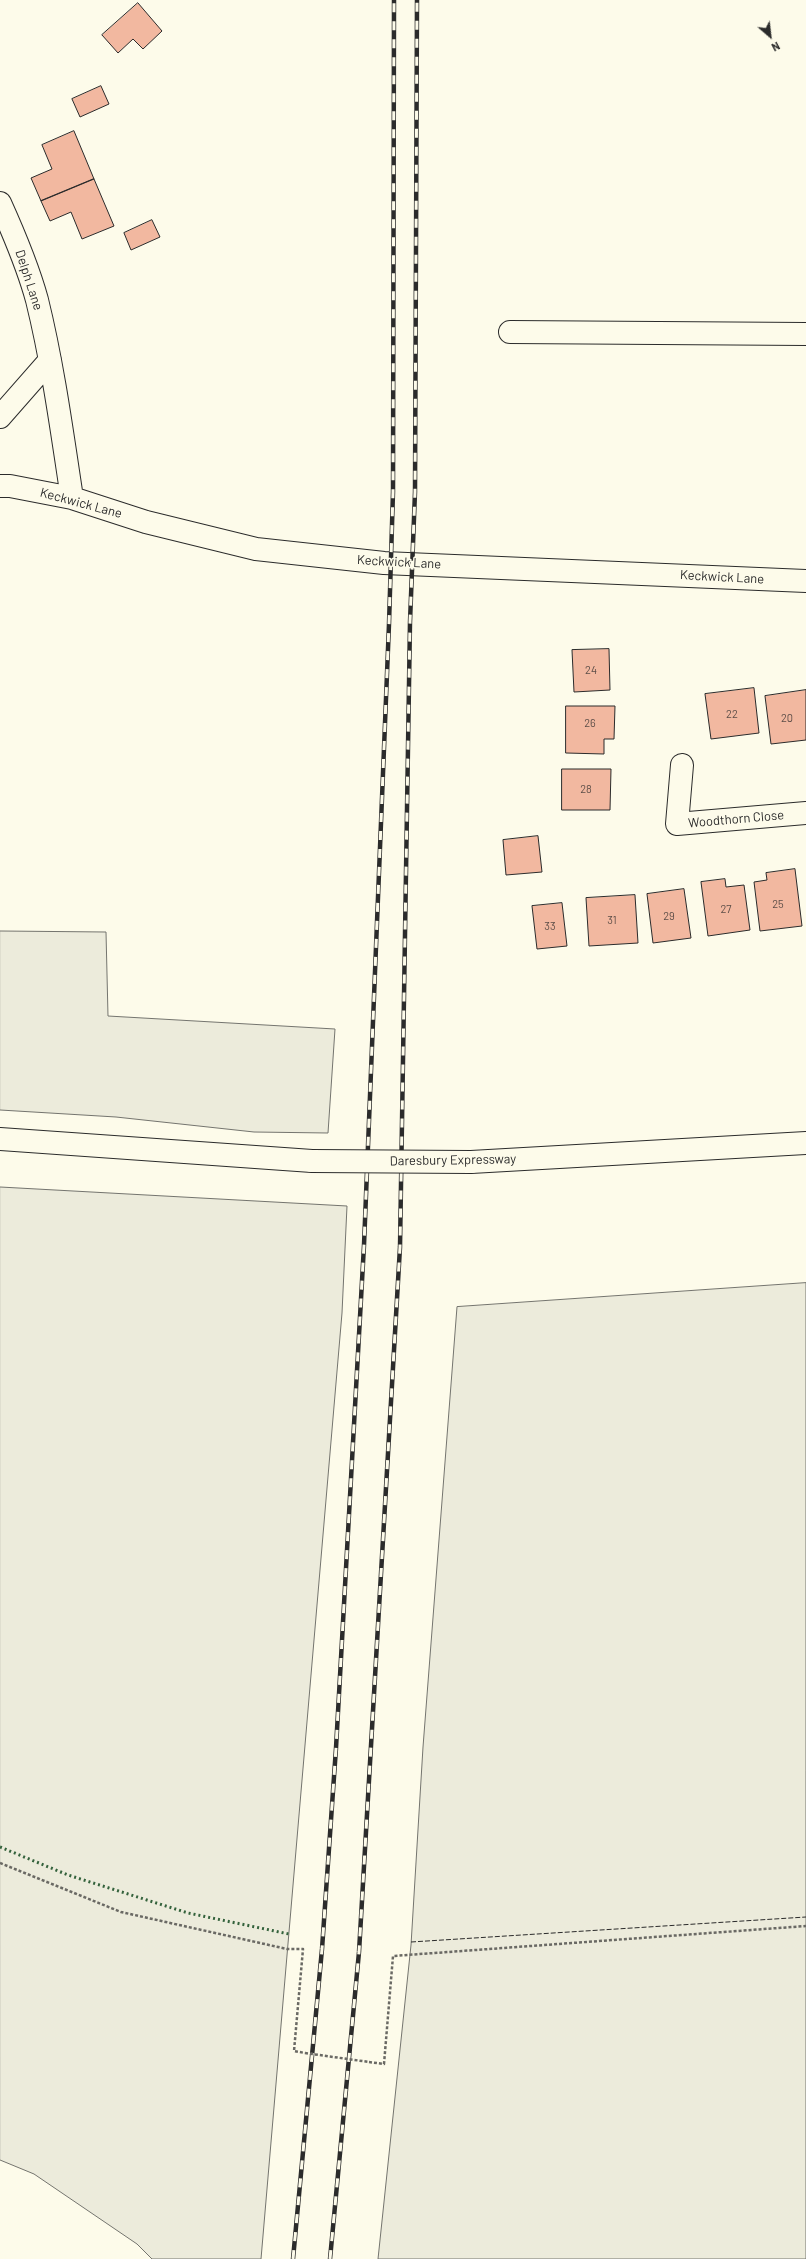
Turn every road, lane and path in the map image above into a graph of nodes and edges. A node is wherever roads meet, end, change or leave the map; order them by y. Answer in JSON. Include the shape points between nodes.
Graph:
{"nodes":[{"id":1,"x":0,"y":203,"type":"edge"},
{"id":2,"x":510,"y":332,"type":"dead end"},
{"id":3,"x":806,"y":334,"type":"edge"},
{"id":4,"x":50,"y":360,"type":"junction"},
{"id":5,"x":0,"y":417,"type":"edge"},
{"id":6,"x":0,"y":486,"type":"edge"},
{"id":7,"x":72,"y":498,"type":"junction"},
{"id":8,"x":806,"y":581,"type":"edge"},
{"id":9,"x":682,"y":765,"type":"dead end"},
{"id":10,"x":806,"y":813,"type":"edge"},
{"id":11,"x":0,"y":1130,"type":"edge"},
{"id":12,"x":0,"y":1139,"type":"edge"},
{"id":13,"x":806,"y":1143,"type":"edge"},
{"id":14,"x":100,"y":1147,"type":"junction"},
{"id":15,"x":0,"y":1863,"type":"edge"},
{"id":16,"x":806,"y":1926,"type":"edge"}],
"edges":[{"from":1,"to":4,"type":"street","name":"Delph Lane","via":[[14,234],[36,298]]},
{"from":2,"to":3,"type":"street"},
{"from":4,"to":5,"type":"street"},
{"from":4,"to":7,"type":"street","name":"Delph Lane"},
{"from":6,"to":7,"type":"street","name":"Keckwick Lane"},
{"from":7,"to":8,"type":"street","name":"Keckwick Lane","via":[[146,522],[256,549],[384,563]]},
{"from":9,"to":10,"type":"street","name":"Woodthorn Close","via":[[677,824]]},
{"from":11,"to":14,"type":"street","name":"Daresbury Expressway"},
{"from":12,"to":14,"type":"street","name":"Daresbury Expressway"},
{"from":13,"to":14,"type":"street","name":"Daresbury Expressway","bridge":true,"via":[[471,1162],[312,1161]]},
{"from":15,"to":16,"type":"path","bridge":true,"via":[[121,1912],[287,1949],[303,1949],[294,2051],[384,2064],[392,1956]]}]}
